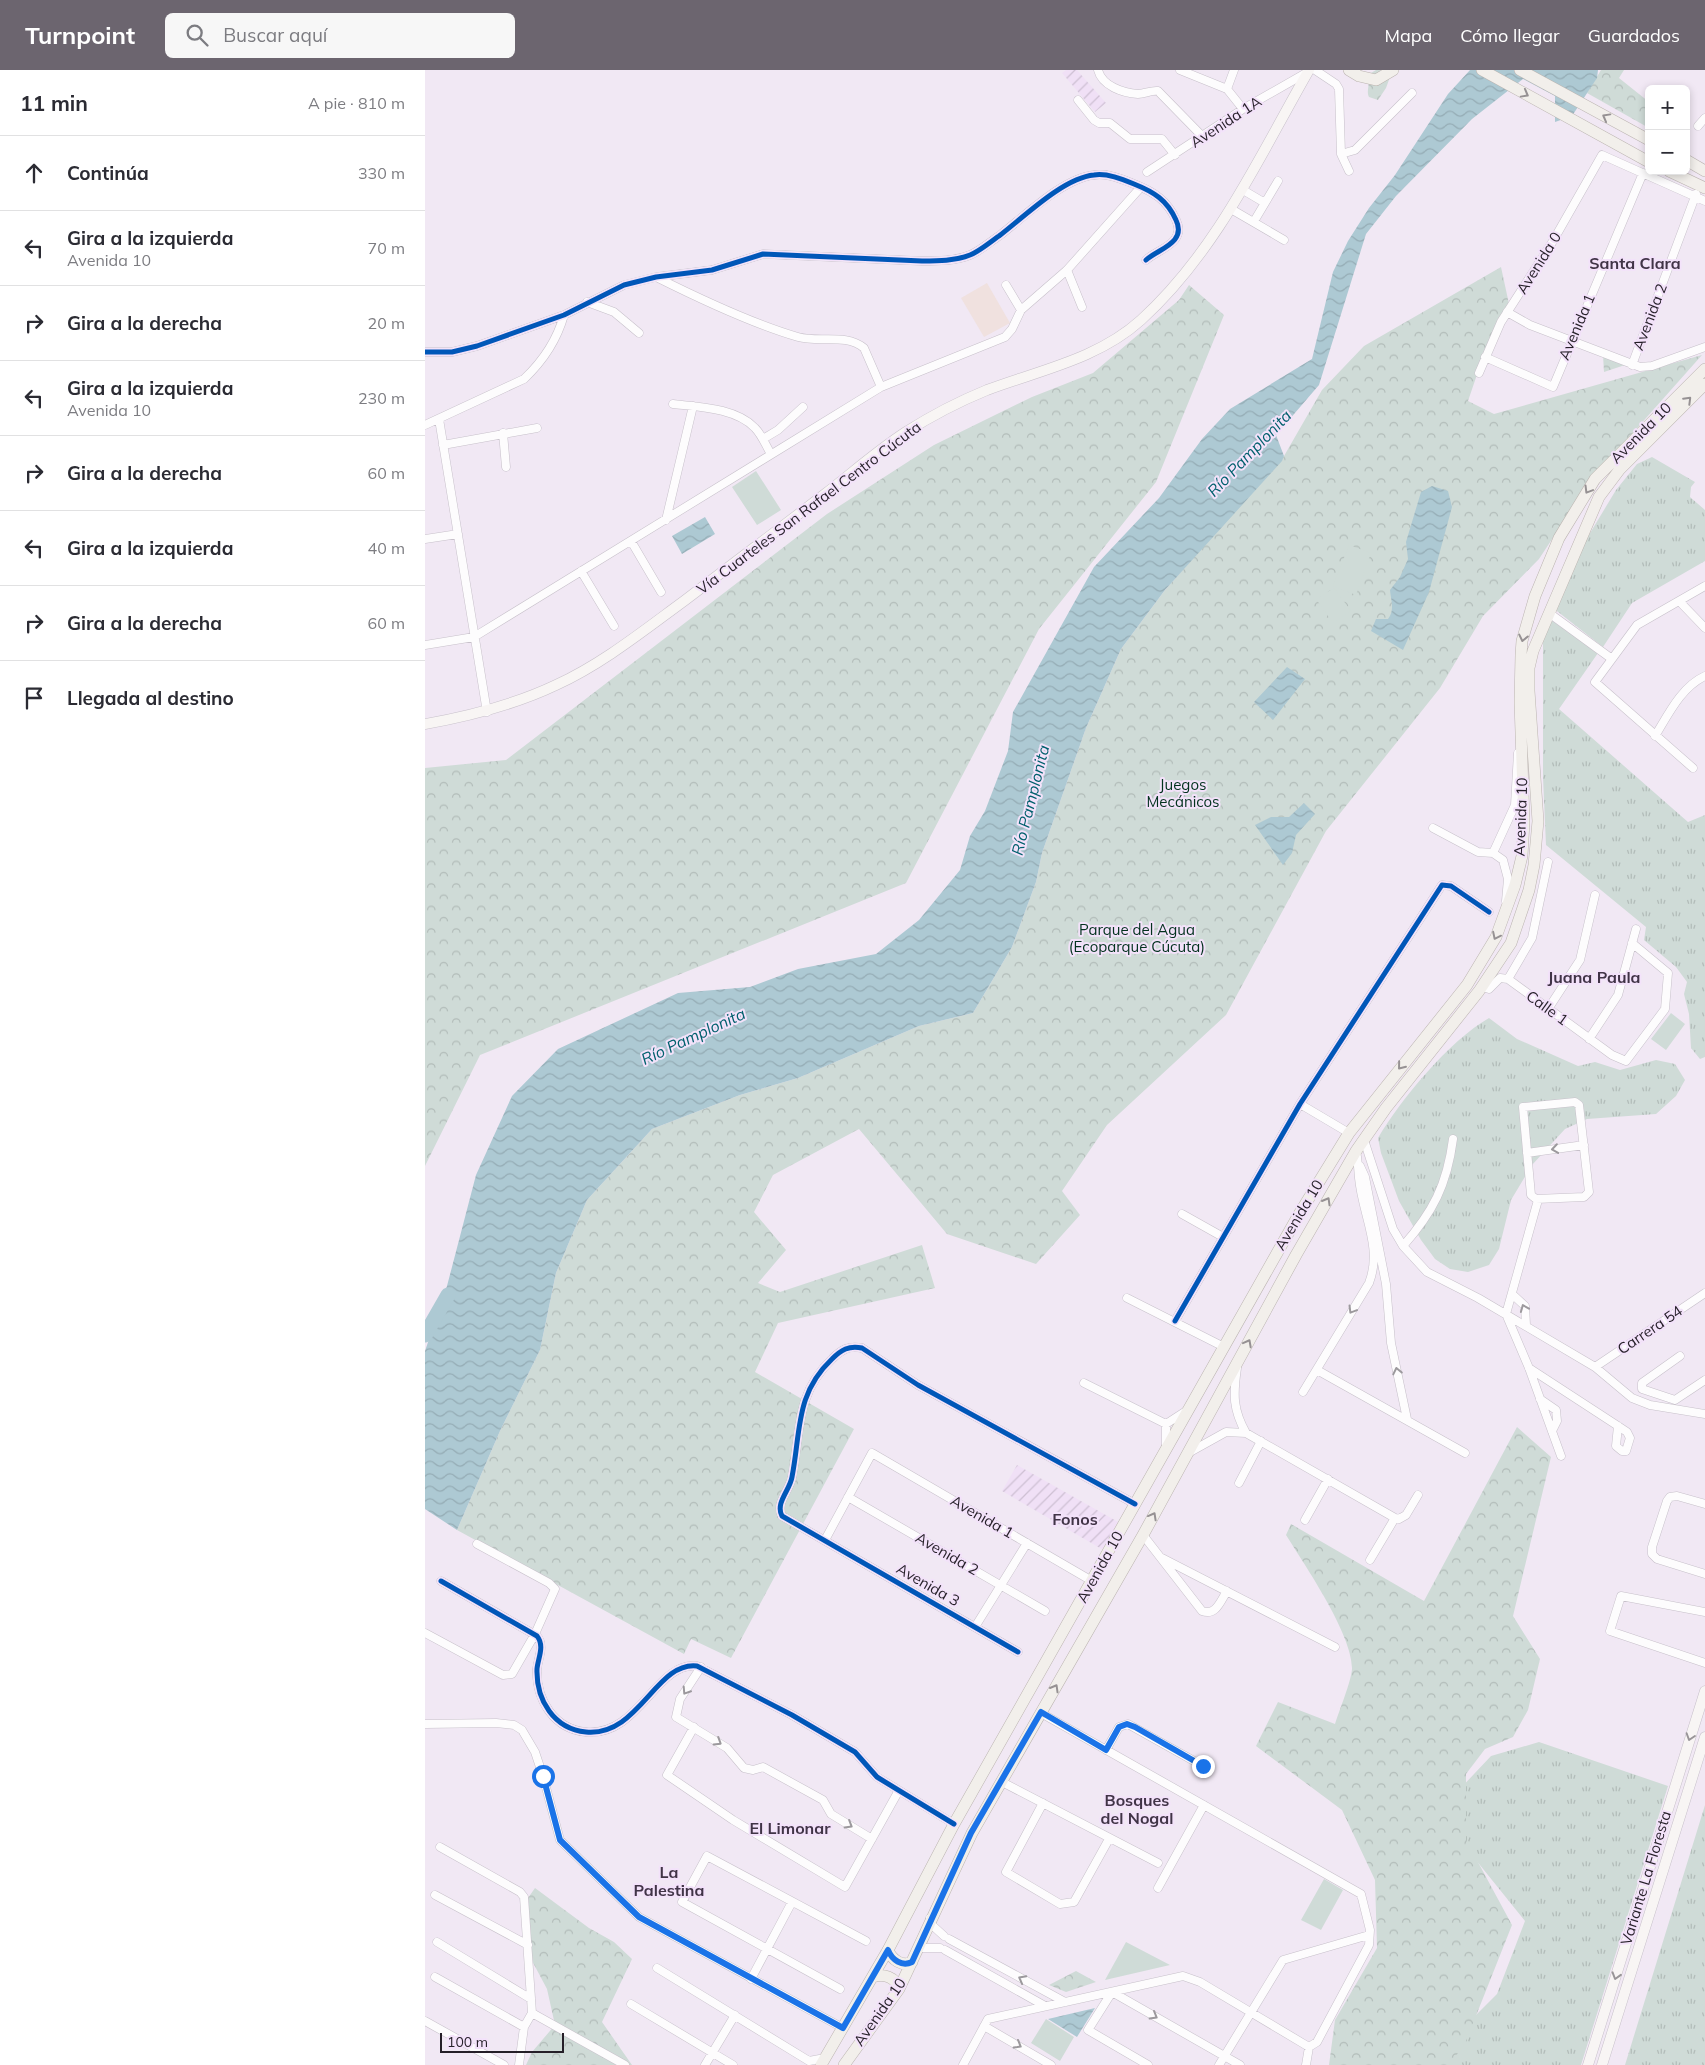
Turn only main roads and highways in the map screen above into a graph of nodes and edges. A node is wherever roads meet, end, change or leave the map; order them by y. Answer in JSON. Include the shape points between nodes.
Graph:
{"nodes":[{"id":1,"x":1349,"y":70,"type":"edge"},
{"id":2,"x":1393,"y":70,"type":"edge"},
{"id":3,"x":1482,"y":70,"type":"edge"},
{"id":4,"x":1520,"y":70,"type":"edge"},
{"id":5,"x":1310,"y":71,"type":"edge"},
{"id":6,"x":1645,"y":138,"type":"edge"},
{"id":7,"x":1645,"y":159,"type":"edge"},
{"id":8,"x":1690,"y":162,"type":"edge"},
{"id":9,"x":1705,"y":171,"type":"edge"},
{"id":10,"x":1678,"y":175,"type":"edge"},
{"id":11,"x":1701,"y":186,"type":"edge"},
{"id":12,"x":1705,"y":369,"type":"edge"},
{"id":13,"x":1705,"y":384,"type":"edge"},
{"id":14,"x":1624,"y":456,"type":"junction"},
{"id":15,"x":425,"y":724,"type":"edge"},
{"id":16,"x":1190,"y":1406,"type":"junction"},
{"id":17,"x":1210,"y":1412,"type":"junction"},
{"id":18,"x":1180,"y":1425,"type":"junction"},
{"id":19,"x":1199,"y":1434,"type":"junction"},
{"id":20,"x":1705,"y":1691,"type":"edge"},
{"id":21,"x":1705,"y":1737,"type":"edge"},
{"id":22,"x":888,"y":1950,"type":"junction"},
{"id":23,"x":912,"y":1962,"type":"junction"},
{"id":24,"x":873,"y":1977,"type":"junction"},
{"id":25,"x":899,"y":1989,"type":"junction"},
{"id":26,"x":823,"y":2061,"type":"edge"},
{"id":27,"x":844,"y":2065,"type":"edge"},
{"id":28,"x":1588,"y":2065,"type":"edge"},
{"id":29,"x":1602,"y":2065,"type":"edge"}],
"edges":[{"from":1,"to":2,"type":"main road","via":[[1376,80]]},
{"from":3,"to":7,"type":"main road","one_way":true},
{"from":6,"to":4,"type":"main road","one_way":true},
{"from":5,"to":15,"type":"main road","name":"Vía Cuarteles San Rafael Centro Cúcuta","via":[[1243,190],[1201,252],[1154,308],[1114,341],[1066,363],[985,391],[904,433],[630,641],[557,685],[487,712]]},
{"from":8,"to":9,"type":"main road"},
{"from":10,"to":11,"type":"main road"},
{"from":12,"to":14,"type":"main road","name":"Avenida 10"},
{"from":14,"to":13,"type":"main road","name":"Avenida 10","one_way":true},
{"from":14,"to":16,"type":"main road","name":"Avenida 10","one_way":true,"via":[[1595,479],[1559,538],[1522,641],[1522,856],[1505,915],[1488,952],[1467,985],[1349,1133]]},
{"from":17,"to":14,"type":"main road","name":"Avenida 10","one_way":true,"via":[[1356,1151],[1482,987],[1511,943],[1529,890],[1538,821],[1529,668],[1533,651],[1599,497]]},
{"from":16,"to":17,"type":"main road"},
{"from":16,"to":18,"type":"main road","name":"Avenida 10"},
{"from":17,"to":19,"type":"main road","name":"Avenida 10"},
{"from":18,"to":19,"type":"main road"},
{"from":18,"to":22,"type":"main road","name":"Avenida 10","via":[[954,1824]]},
{"from":23,"to":19,"type":"main road","name":"Avenida 10","one_way":true,"via":[[971,1833]]},
{"from":20,"to":28,"type":"main road","name":"Variante La Floresta","one_way":true},
{"from":21,"to":29,"type":"main road","name":"Variante La Floresta"},
{"from":22,"to":23,"type":"main road","via":[[897,1961]]},
{"from":22,"to":24,"type":"main road","name":"Avenida 10"},
{"from":23,"to":25,"type":"main road","name":"Avenida 10"},
{"from":24,"to":25,"type":"main road","via":[[888,1977],[896,1982]]},
{"from":24,"to":26,"type":"main road","name":"Avenida 10"},
{"from":25,"to":27,"type":"main road","name":"Avenida 10"}]}
